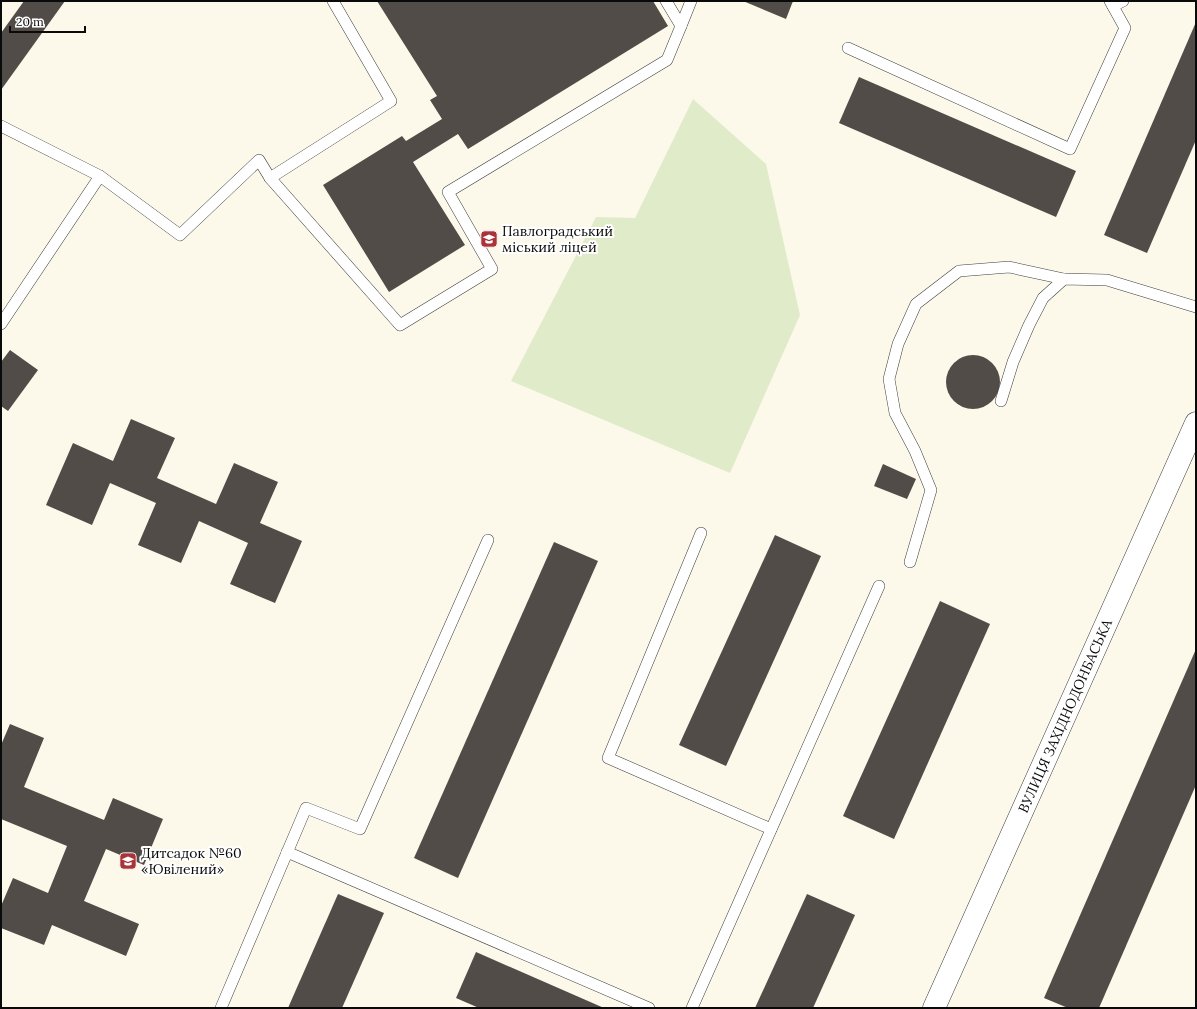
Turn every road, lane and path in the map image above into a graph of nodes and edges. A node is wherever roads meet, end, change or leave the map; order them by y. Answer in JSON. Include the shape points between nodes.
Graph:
{"nodes":[{"id":1,"x":333,"y":1,"type":"edge"},
{"id":2,"x":666,"y":1,"type":"edge"},
{"id":3,"x":691,"y":1,"type":"edge"},
{"id":4,"x":1124,"y":1,"type":"edge"},
{"id":5,"x":1112,"y":4,"type":"edge"},
{"id":6,"x":681,"y":26,"type":"junction"},
{"id":7,"x":848,"y":48,"type":"dead end"},
{"id":8,"x":1,"y":126,"type":"edge"},
{"id":9,"x":100,"y":176,"type":"junction"},
{"id":10,"x":270,"y":178,"type":"junction"},
{"id":11,"x":1064,"y":279,"type":"junction"},
{"id":12,"x":1196,"y":307,"type":"edge"},
{"id":13,"x":1,"y":324,"type":"edge"},
{"id":14,"x":1001,"y":401,"type":"dead end"},
{"id":15,"x":1196,"y":423,"type":"edge"},
{"id":16,"x":701,"y":533,"type":"dead end"},
{"id":17,"x":488,"y":540,"type":"dead end"},
{"id":18,"x":910,"y":562,"type":"dead end"},
{"id":19,"x":878,"y":586,"type":"dead end"},
{"id":20,"x":771,"y":829,"type":"junction"},
{"id":21,"x":287,"y":852,"type":"junction"},
{"id":22,"x":221,"y":1008,"type":"edge"},
{"id":23,"x":649,"y":1008,"type":"edge"},
{"id":24,"x":692,"y":1008,"type":"edge"},
{"id":25,"x":934,"y":1008,"type":"edge"}],
"edges":[{"from":1,"to":10,"type":"lane","via":[[391,101]]},
{"from":2,"to":6,"type":"lane"},
{"from":3,"to":6,"type":"lane"},
{"from":4,"to":5,"type":"lane"},
{"from":5,"to":7,"type":"lane","via":[[1124,28],[1070,149]]},
{"from":6,"to":10,"type":"lane","via":[[667,60],[448,192],[492,269],[400,325]]},
{"from":8,"to":9,"type":"lane"},
{"from":9,"to":10,"type":"lane","via":[[180,235],[259,160]]},
{"from":9,"to":13,"type":"lane"},
{"from":11,"to":12,"type":"lane","via":[[1107,280]]},
{"from":11,"to":14,"type":"lane","via":[[1044,298],[1029,325]]},
{"from":11,"to":18,"type":"lane","via":[[1009,267],[958,271],[916,304],[898,344],[888,379],[895,413],[915,451],[931,490]]},
{"from":15,"to":25,"type":"street","name":"ВУЛИЦЯ ЗАХІДНОДОНБАСЬКА"},
{"from":16,"to":20,"type":"lane","via":[[608,758]]},
{"from":17,"to":21,"type":"lane","via":[[360,829],[306,808]]},
{"from":19,"to":20,"type":"lane"},
{"from":20,"to":24,"type":"lane"},
{"from":21,"to":22,"type":"lane"},
{"from":21,"to":23,"type":"lane"}]}
